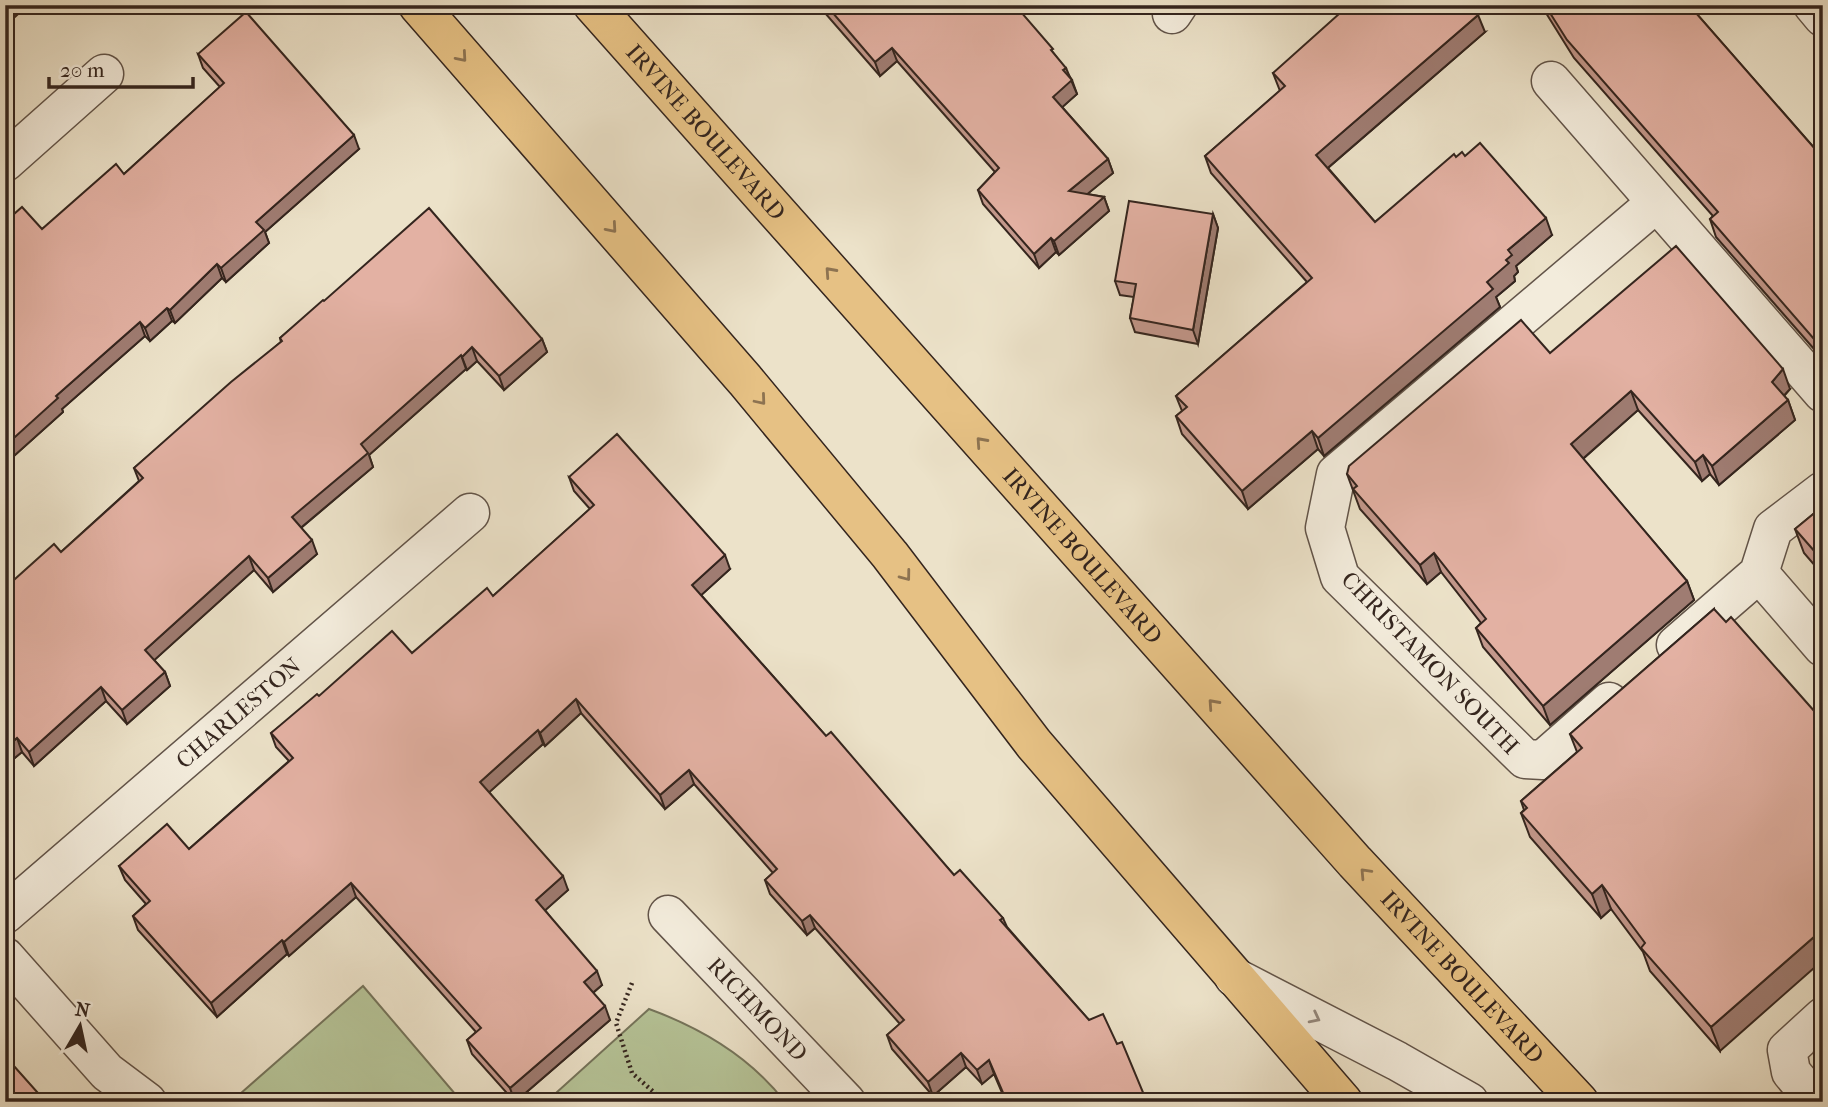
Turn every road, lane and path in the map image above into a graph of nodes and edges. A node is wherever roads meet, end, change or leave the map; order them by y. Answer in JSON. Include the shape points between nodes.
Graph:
{"nodes":[{"id":1,"x":418,"y":5,"type":"edge"},
{"id":2,"x":593,"y":5,"type":"edge"},
{"id":3,"x":1813,"y":5,"type":"edge"},
{"id":4,"x":1823,"y":17,"type":"edge"},
{"id":5,"x":104,"y":74,"type":"dead end"},
{"id":6,"x":1551,"y":81,"type":"dead end"},
{"id":7,"x":5,"y":162,"type":"edge"},
{"id":8,"x":1656,"y":203,"type":"junction"},
{"id":9,"x":1823,"y":393,"type":"edge"},
{"id":10,"x":1823,"y":491,"type":"edge"},
{"id":11,"x":470,"y":513,"type":"dead end"},
{"id":12,"x":1759,"y":573,"type":"junction"},
{"id":13,"x":1823,"y":647,"type":"edge"},
{"id":14,"x":5,"y":914,"type":"edge"},
{"id":15,"x":668,"y":915,"type":"dead end"},
{"id":16,"x":5,"y":957,"type":"edge"},
{"id":17,"x":1232,"y":976,"type":"junction"},
{"id":18,"x":632,"y":984,"type":"dead end"},
{"id":19,"x":1823,"y":1017,"type":"edge"},
{"id":20,"x":784,"y":1100,"type":"dead end"},
{"id":21,"x":147,"y":1102,"type":"edge"},
{"id":22,"x":665,"y":1102,"type":"edge"},
{"id":23,"x":771,"y":1102,"type":"edge"},
{"id":24,"x":846,"y":1102,"type":"edge"},
{"id":25,"x":1343,"y":1102,"type":"edge"},
{"id":26,"x":1469,"y":1102,"type":"edge"},
{"id":27,"x":1579,"y":1102,"type":"edge"},
{"id":28,"x":1816,"y":1102,"type":"edge"}],
"edges":[{"from":1,"to":17,"type":"main road","one_way":true,"via":[[754,390],[890,555],[1034,744]]},
{"from":27,"to":2,"type":"main road","name":"IRVINE BOULEVARD","one_way":true,"via":[[1354,862]]},
{"from":3,"to":4,"type":"street"},
{"from":5,"to":7,"type":"street"},
{"from":6,"to":8,"type":"street"},
{"from":8,"to":9,"type":"street"},
{"from":8,"to":12,"type":"street","name":"CHRISTAMON SOUTH","via":[[1336,474],[1325,528],[1340,577],[1525,759],[1543,760]]},
{"from":10,"to":12,"type":"street","via":[[1773,529]]},
{"from":11,"to":14,"type":"street","name":"CHARLESTON"},
{"from":12,"to":13,"type":"street"},
{"from":15,"to":24,"type":"street","name":"RICHMOND"},
{"from":16,"to":21,"type":"street","via":[[107,1072]]},
{"from":17,"to":25,"type":"main road"},
{"from":17,"to":26,"type":"street","one_way":true},
{"from":18,"to":22,"type":"path","via":[[616,1023],[632,1073]]},
{"from":19,"to":28,"type":"street","via":[[1787,1050],[1791,1072]]},
{"from":20,"to":23,"type":"path"}]}
